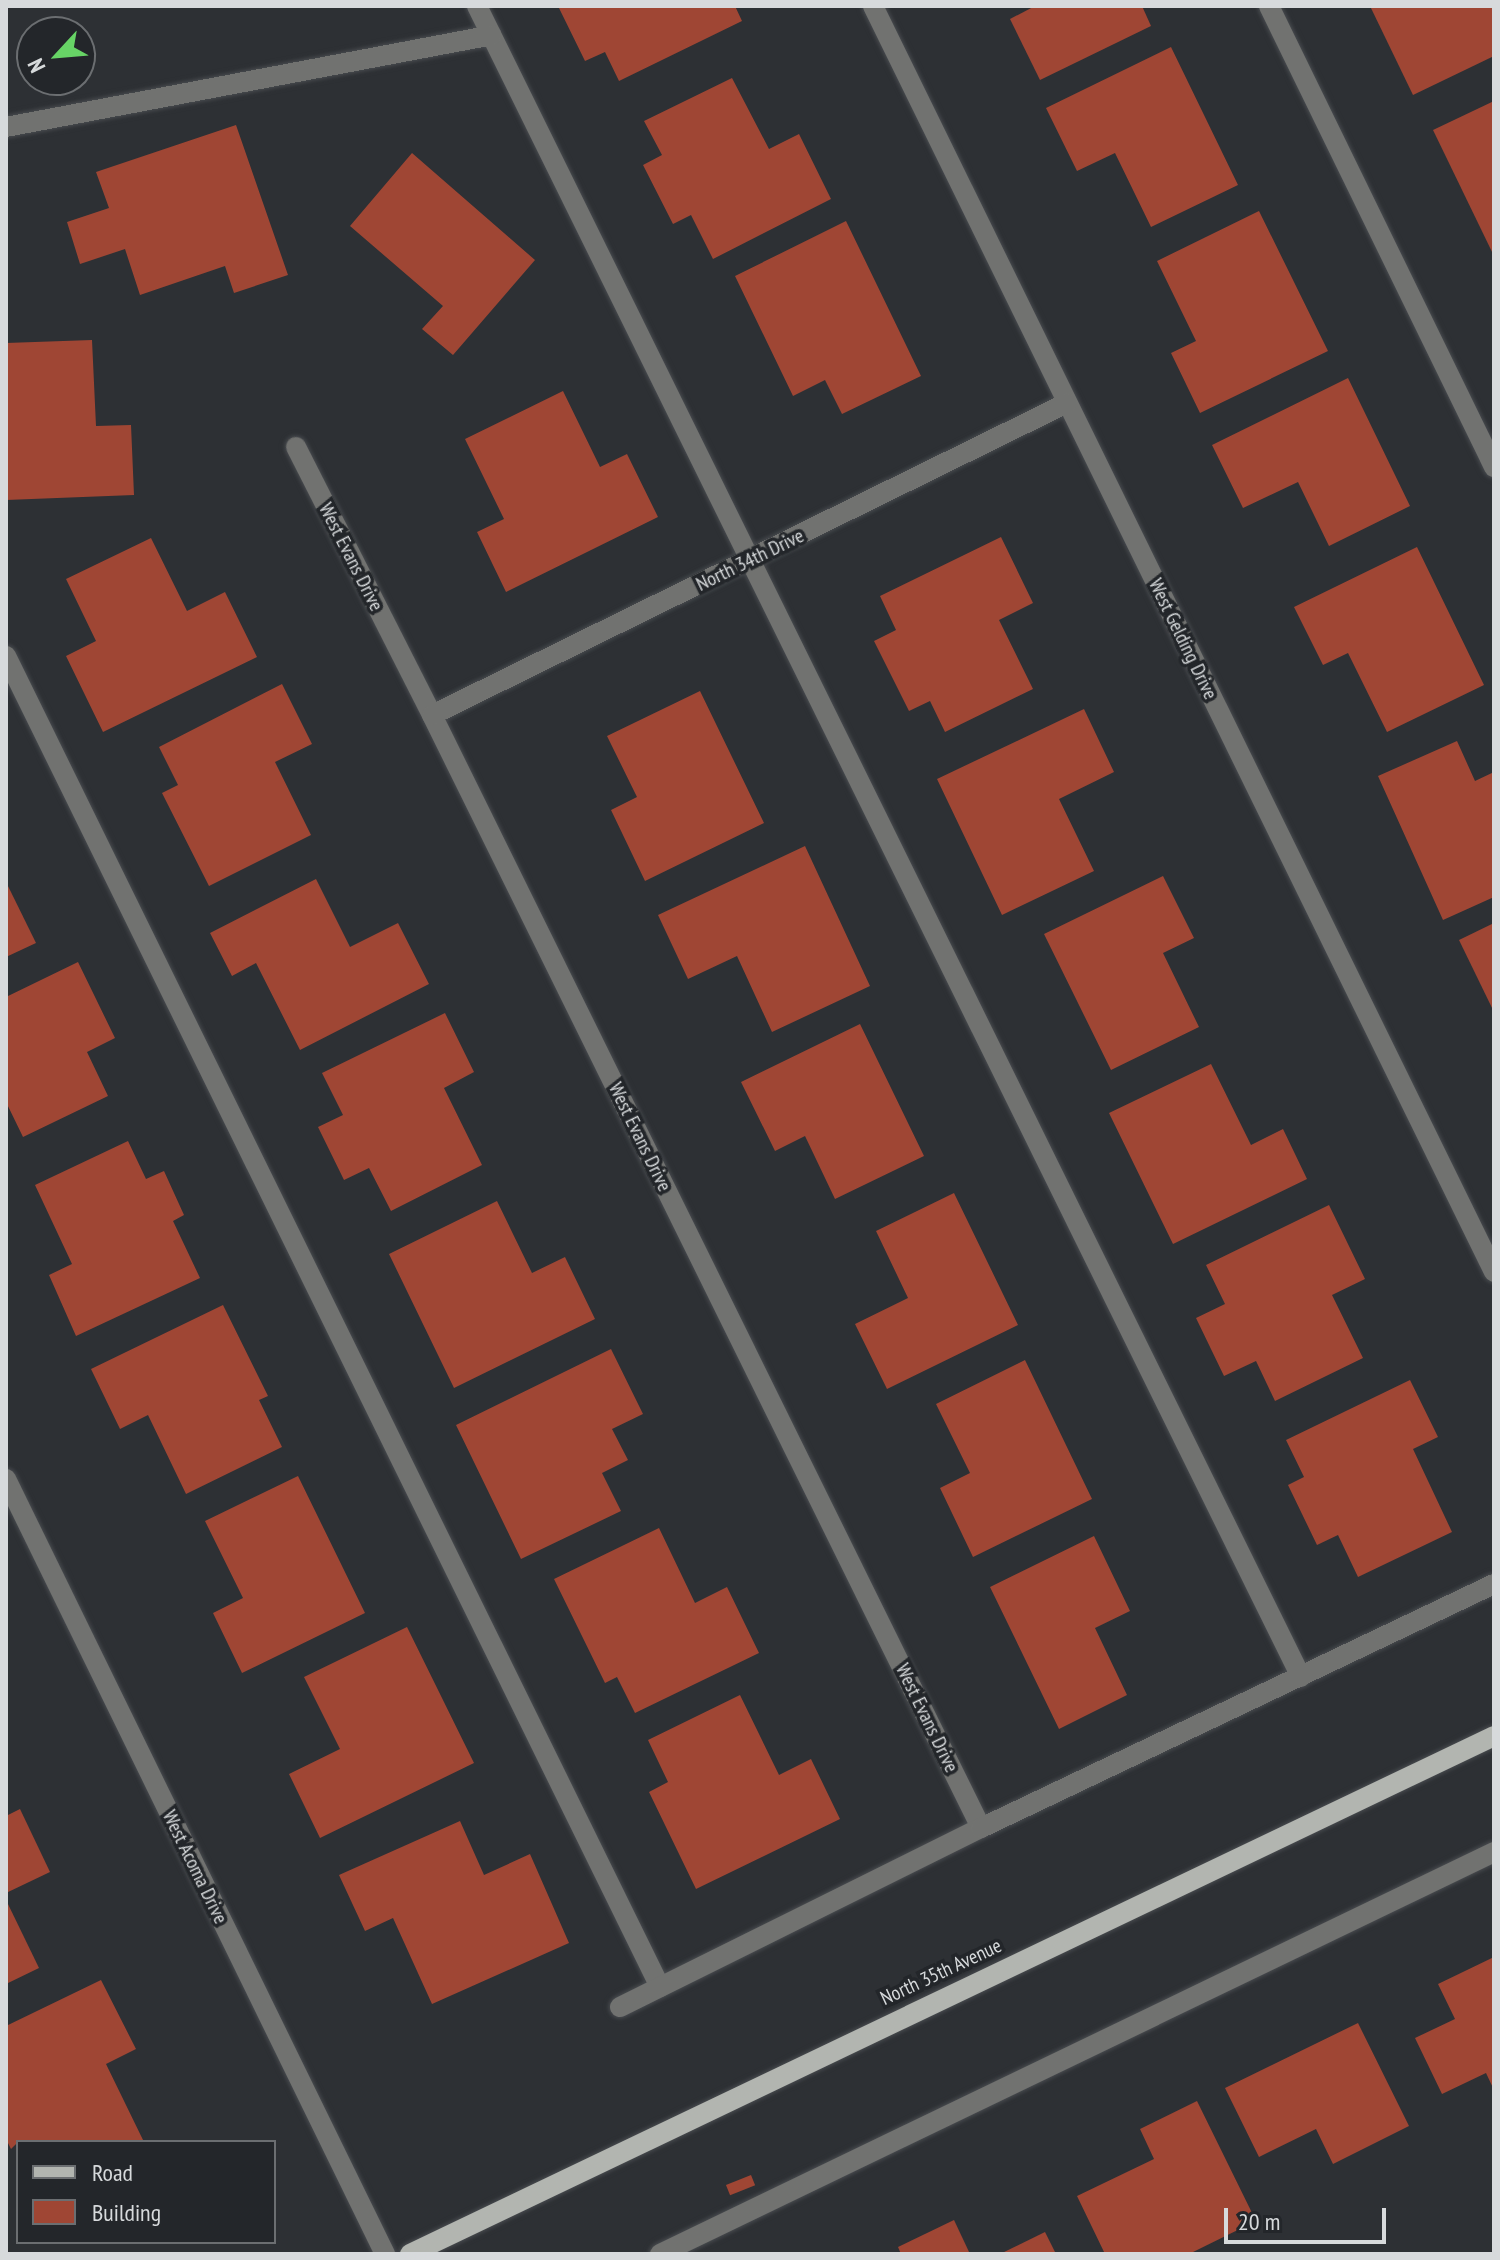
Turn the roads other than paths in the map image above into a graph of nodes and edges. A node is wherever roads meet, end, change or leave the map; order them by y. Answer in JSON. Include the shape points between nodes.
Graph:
{"nodes":[{"id":1,"x":477,"y":6,"type":"edge"},
{"id":2,"x":873,"y":6,"type":"edge"},
{"id":3,"x":1269,"y":6,"type":"edge"},
{"id":4,"x":491,"y":35,"type":"junction"},
{"id":5,"x":6,"y":127,"type":"edge"},
{"id":6,"x":1067,"y":403,"type":"junction"},
{"id":7,"x":296,"y":447,"type":"dead end"},
{"id":8,"x":1494,"y":467,"type":"edge"},
{"id":9,"x":751,"y":560,"type":"junction"},
{"id":10,"x":6,"y":656,"type":"edge"},
{"id":11,"x":432,"y":715,"type":"junction"},
{"id":12,"x":1494,"y":1272,"type":"edge"},
{"id":13,"x":6,"y":1479,"type":"edge"},
{"id":14,"x":1494,"y":1584,"type":"edge"},
{"id":15,"x":1301,"y":1677,"type":"junction"},
{"id":16,"x":1494,"y":1736,"type":"edge"},
{"id":17,"x":981,"y":1828,"type":"junction"},
{"id":18,"x":1494,"y":1852,"type":"edge"},
{"id":19,"x":660,"y":1987,"type":"junction"},
{"id":20,"x":620,"y":2007,"type":"dead end"},
{"id":21,"x":385,"y":2254,"type":"edge"},
{"id":22,"x":410,"y":2254,"type":"edge"},
{"id":23,"x":660,"y":2254,"type":"edge"}],
"edges":[{"from":1,"to":4,"type":"street"},
{"from":2,"to":6,"type":"street","name":"West Gelding Drive"},
{"from":3,"to":8,"type":"street"},
{"from":4,"to":5,"type":"street"},
{"from":4,"to":9,"type":"street"},
{"from":6,"to":9,"type":"street","name":"North 34th Drive"},
{"from":6,"to":12,"type":"street","name":"West Gelding Drive"},
{"from":7,"to":11,"type":"street","name":"West Evans Drive"},
{"from":9,"to":11,"type":"street","name":"North 34th Drive"},
{"from":9,"to":15,"type":"street"},
{"from":10,"to":19,"type":"street"},
{"from":11,"to":17,"type":"street","name":"West Evans Drive"},
{"from":13,"to":21,"type":"street","name":"West Acoma Drive"},
{"from":14,"to":15,"type":"street"},
{"from":15,"to":17,"type":"street"},
{"from":16,"to":22,"type":"main road","name":"North 35th Avenue"},
{"from":17,"to":19,"type":"street"},
{"from":18,"to":23,"type":"street"},
{"from":19,"to":20,"type":"street"}]}
